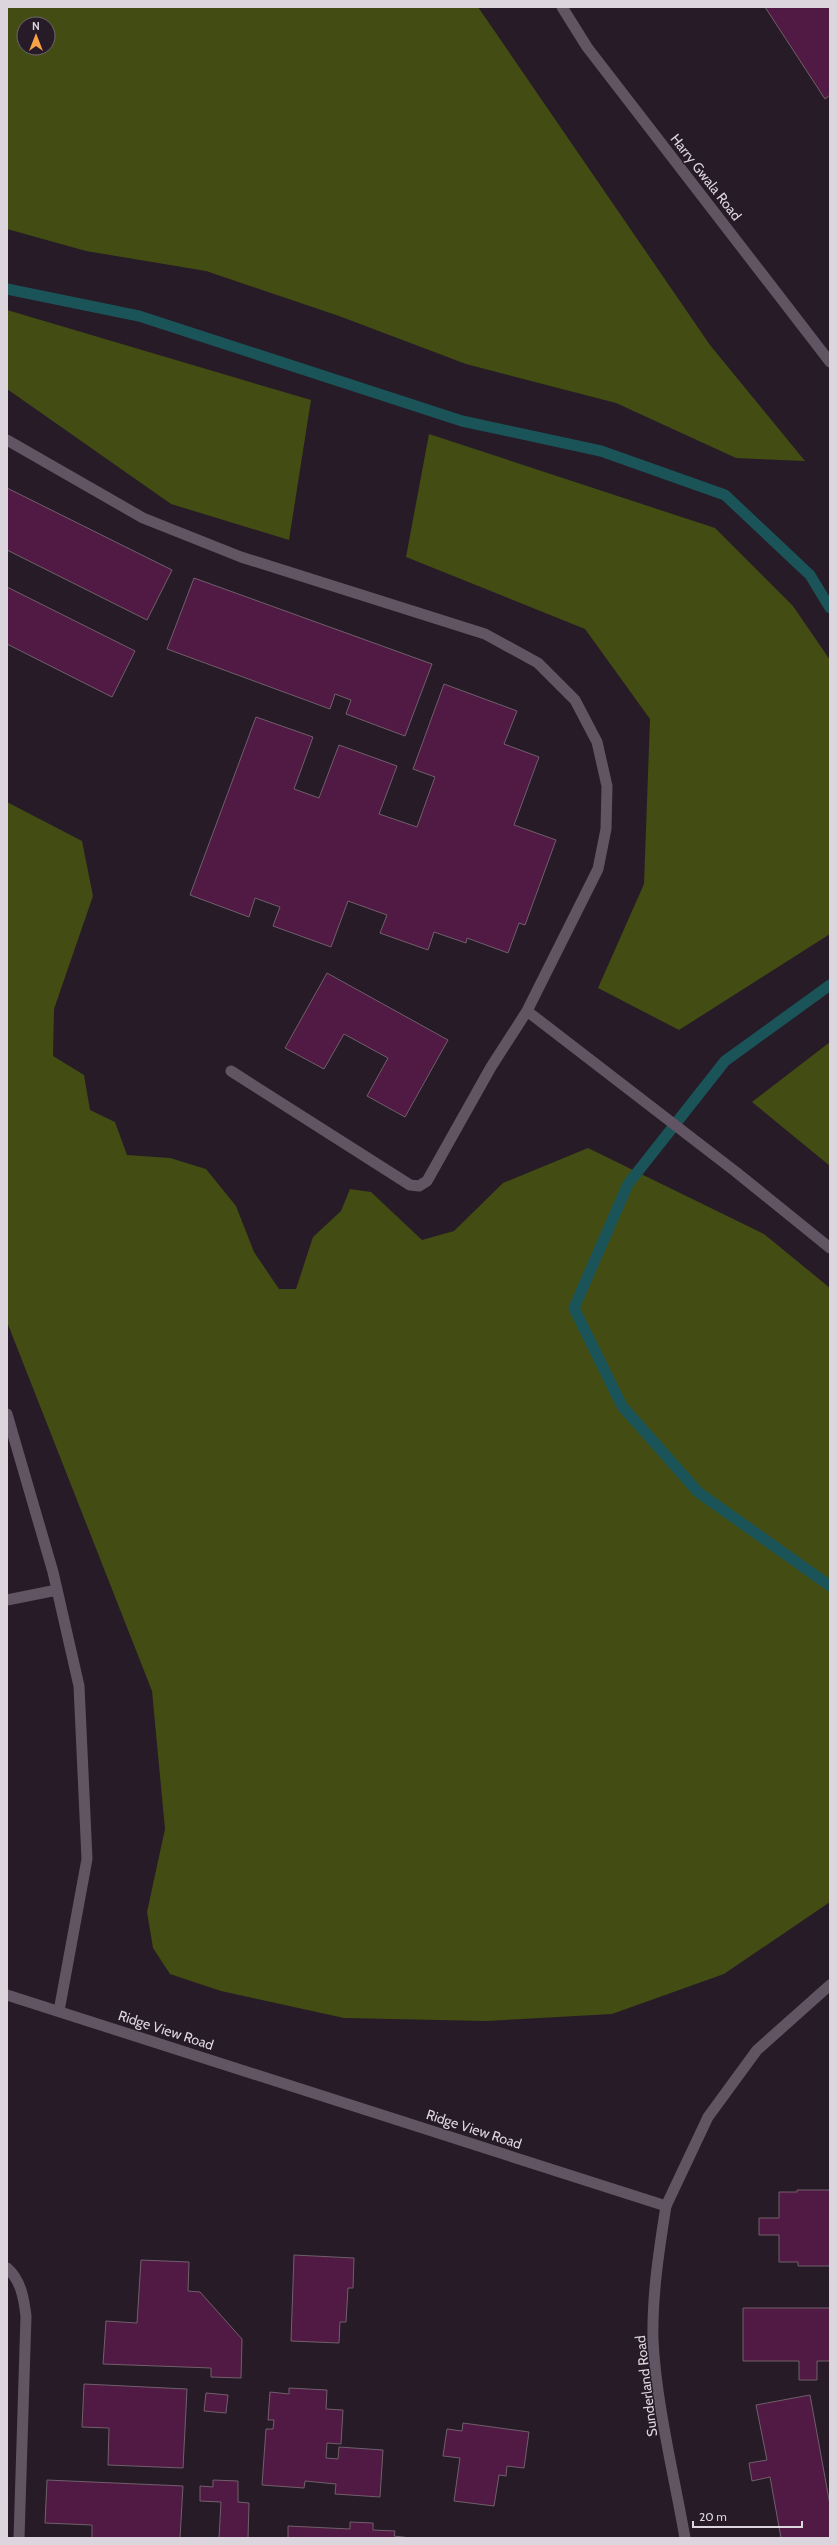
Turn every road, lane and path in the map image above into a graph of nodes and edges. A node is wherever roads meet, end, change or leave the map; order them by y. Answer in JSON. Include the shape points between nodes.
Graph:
{"nodes":[{"id":1,"x":562,"y":7,"type":"edge"},
{"id":2,"x":830,"y":362,"type":"edge"},
{"id":3,"x":7,"y":440,"type":"edge"},
{"id":4,"x":527,"y":1011,"type":"junction"},
{"id":5,"x":231,"y":1071,"type":"dead end"},
{"id":6,"x":830,"y":1248,"type":"edge"},
{"id":7,"x":7,"y":1414,"type":"edge"},
{"id":8,"x":57,"y":1590,"type":"junction"},
{"id":9,"x":7,"y":1600,"type":"edge"},
{"id":10,"x":830,"y":1985,"type":"edge"},
{"id":11,"x":7,"y":1995,"type":"edge"},
{"id":12,"x":59,"y":2011,"type":"junction"},
{"id":13,"x":666,"y":2206,"type":"junction"},
{"id":14,"x":7,"y":2268,"type":"edge"},
{"id":15,"x":19,"y":2538,"type":"edge"},
{"id":16,"x":685,"y":2538,"type":"edge"}],
"edges":[{"from":1,"to":2,"type":"street","name":"Harry Gwala Road","via":[[587,47]]},
{"from":3,"to":4,"type":"street","via":[[143,518],[241,557],[485,634],[538,663],[575,700],[597,742],[607,786],[606,829],[598,869]]},
{"from":4,"to":5,"type":"street","via":[[491,1067],[427,1181],[419,1186],[410,1185]]},
{"from":4,"to":6,"type":"street"},
{"from":7,"to":8,"type":"street"},
{"from":8,"to":9,"type":"street"},
{"from":8,"to":12,"type":"street","via":[[79,1686],[87,1859]]},
{"from":10,"to":13,"type":"street","via":[[757,2050],[708,2117]]},
{"from":11,"to":12,"type":"street","name":"Ridge View Road"},
{"from":12,"to":13,"type":"street","name":"Ridge View Road"},
{"from":13,"to":16,"type":"street","name":"Sunderland Road","via":[[657,2266],[653,2340],[663,2417]]},
{"from":14,"to":15,"type":"street","via":[[15,2275],[23,2296],[26,2316]]}]}
